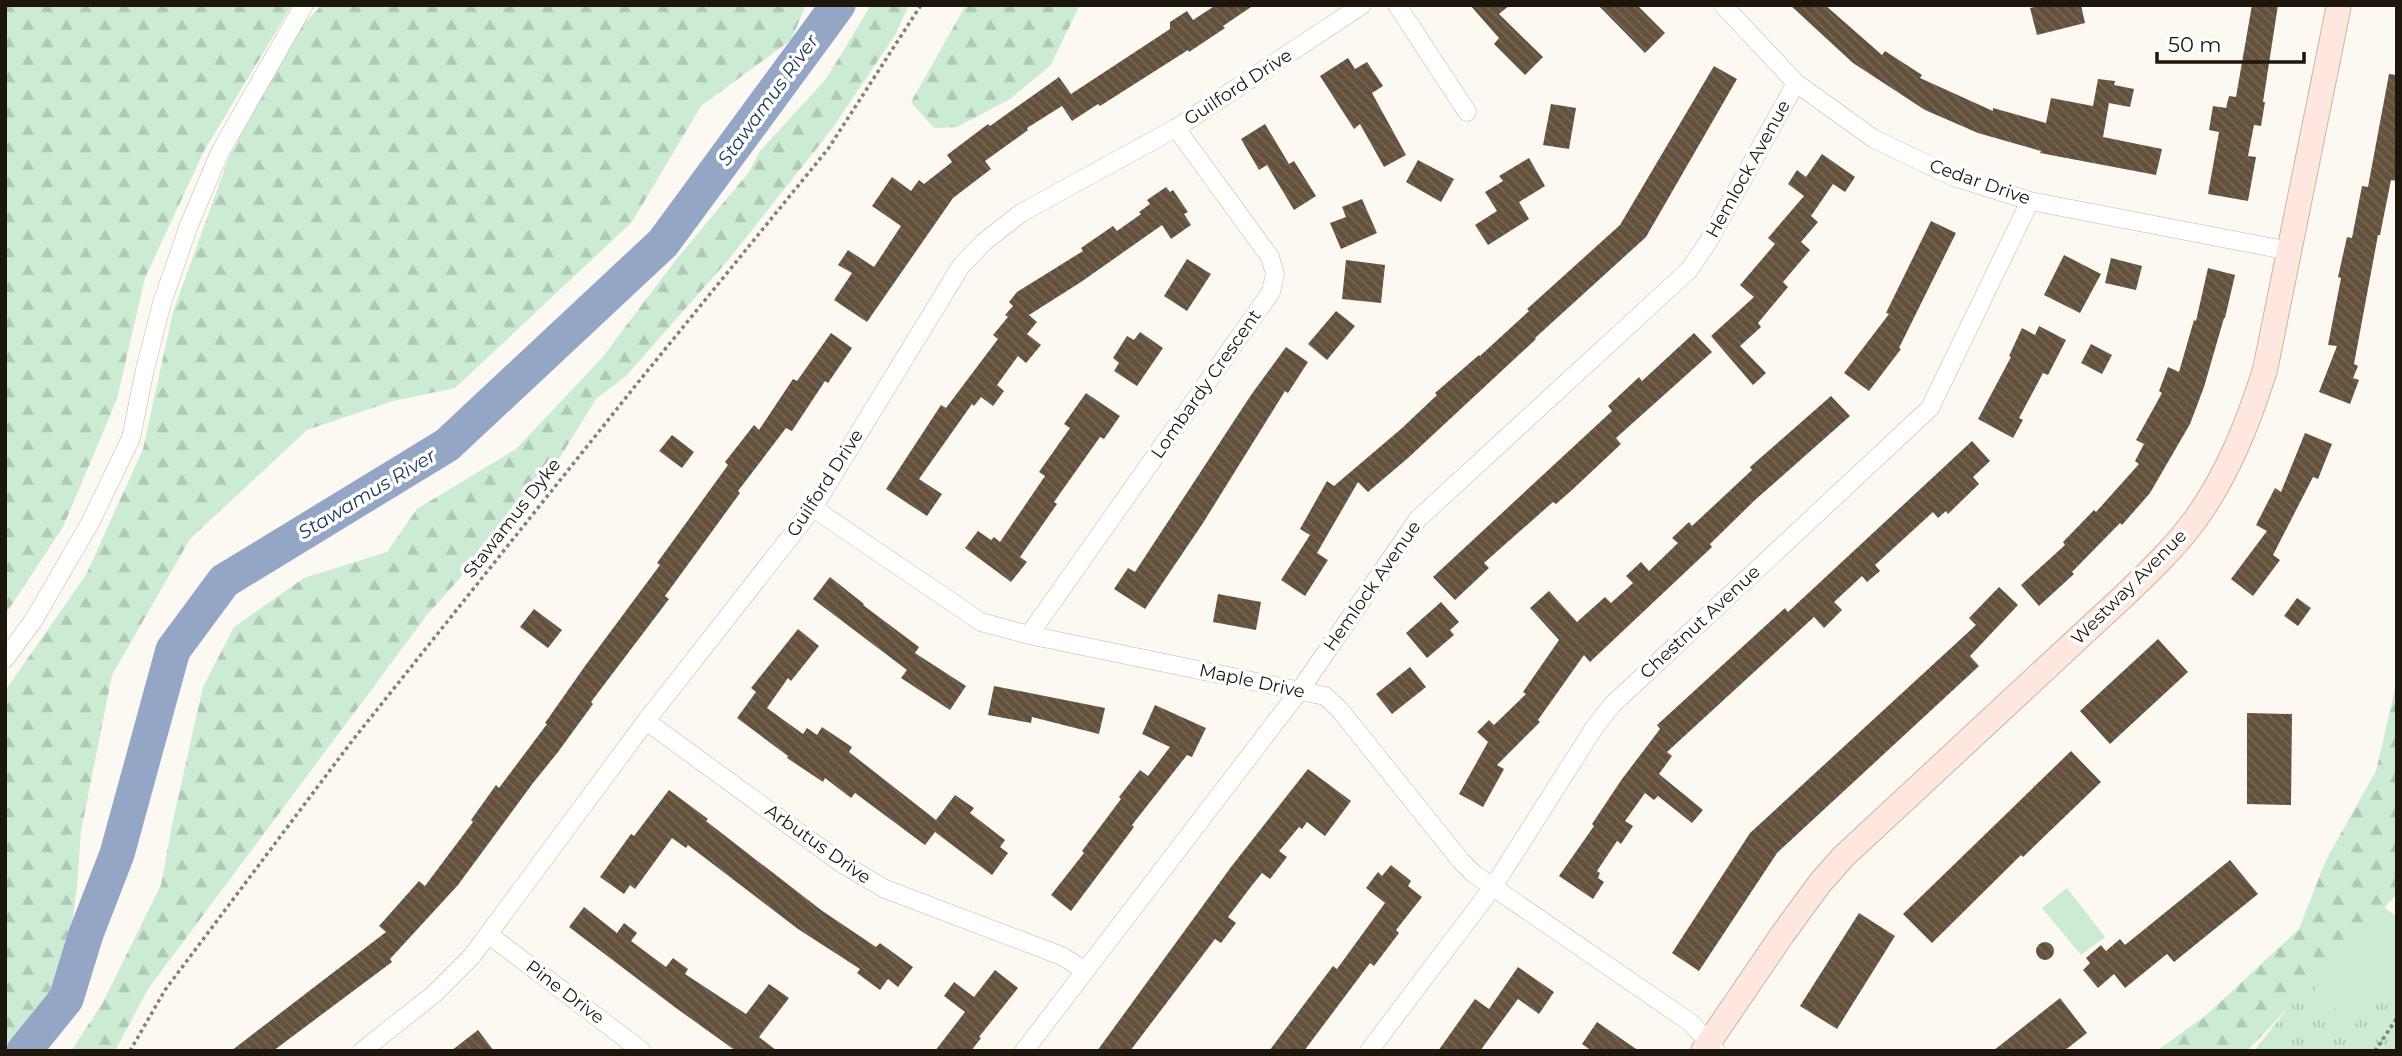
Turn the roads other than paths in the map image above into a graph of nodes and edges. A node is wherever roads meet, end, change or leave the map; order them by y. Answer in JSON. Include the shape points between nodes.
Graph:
{"nodes":[{"id":1,"x":304,"y":5,"type":"edge"},
{"id":2,"x":1362,"y":5,"type":"edge"},
{"id":3,"x":1396,"y":5,"type":"edge"},
{"id":4,"x":1723,"y":5,"type":"edge"},
{"id":5,"x":2339,"y":5,"type":"edge"},
{"id":6,"x":1796,"y":83,"type":"junction"},
{"id":7,"x":1468,"y":112,"type":"dead end"},
{"id":8,"x":1176,"y":128,"type":"junction"},
{"id":9,"x":2030,"y":201,"type":"junction"},
{"id":10,"x":2290,"y":251,"type":"junction"},
{"id":11,"x":813,"y":508,"type":"junction"},
{"id":12,"x":1029,"y":635,"type":"junction"},
{"id":13,"x":5,"y":659,"type":"edge"},
{"id":14,"x":1300,"y":690,"type":"junction"},
{"id":15,"x":646,"y":721,"type":"junction"},
{"id":16,"x":1493,"y":887,"type":"junction"},
{"id":17,"x":488,"y":934,"type":"junction"},
{"id":18,"x":1084,"y":970,"type":"junction"},
{"id":19,"x":1710,"y":1048,"type":"edge"},
{"id":20,"x":362,"y":1051,"type":"edge"},
{"id":21,"x":642,"y":1051,"type":"edge"},
{"id":22,"x":1024,"y":1051,"type":"edge"},
{"id":23,"x":1369,"y":1051,"type":"edge"}],
"edges":[{"from":1,"to":13,"type":"street","via":[[220,152],[189,225],[162,303],[131,438],[90,523],[33,621]]},
{"from":2,"to":8,"type":"street","name":"Guilford Drive"},
{"from":3,"to":7,"type":"street"},
{"from":4,"to":6,"type":"street","name":"Cedar Drive"},
{"from":5,"to":10,"type":"street","name":"Westway Avenue"},
{"from":6,"to":9,"type":"street","name":"Cedar Drive","via":[[1874,139],[1954,177]]},
{"from":6,"to":14,"type":"street","name":"Hemlock Avenue","via":[[1689,270],[1418,519]]},
{"from":8,"to":11,"type":"street","name":"Guilford Drive","via":[[1021,213],[976,250],[961,266]]},
{"from":8,"to":12,"type":"street","name":"Lombardy Crescent","via":[[1270,257],[1275,274],[1271,292]]},
{"from":9,"to":10,"type":"street","name":"Cedar Drive"},
{"from":9,"to":16,"type":"street","name":"Chestnut Avenue","via":[[1930,408],[1612,705]]},
{"from":10,"to":19,"type":"street","name":"Westway Avenue","via":[[2265,370],[2250,415],[2218,485],[2195,520],[2126,594],[1844,856],[1782,935]]},
{"from":11,"to":12,"type":"street","name":"Maple Drive","via":[[981,622]]},
{"from":11,"to":15,"type":"street","name":"Guilford Drive"},
{"from":12,"to":14,"type":"street","name":"Maple Drive"},
{"from":14,"to":16,"type":"street","name":"Maple Drive","via":[[1325,696],[1339,709],[1461,861]]},
{"from":14,"to":18,"type":"street","name":"Hemlock Avenue"},
{"from":15,"to":17,"type":"street","name":"Guilford Drive"},
{"from":15,"to":18,"type":"street","name":"Arbutus Drive","via":[[864,878],[1062,956]]},
{"from":16,"to":19,"type":"street","name":"Maple Drive","via":[[1692,1023]]},
{"from":16,"to":23,"type":"street","name":"Chestnut Avenue"},
{"from":17,"to":20,"type":"street","name":"Guilford Drive","via":[[452,977]]},
{"from":17,"to":21,"type":"street","name":"Pine Drive"},
{"from":18,"to":22,"type":"street","name":"Hemlock Avenue"}]}
